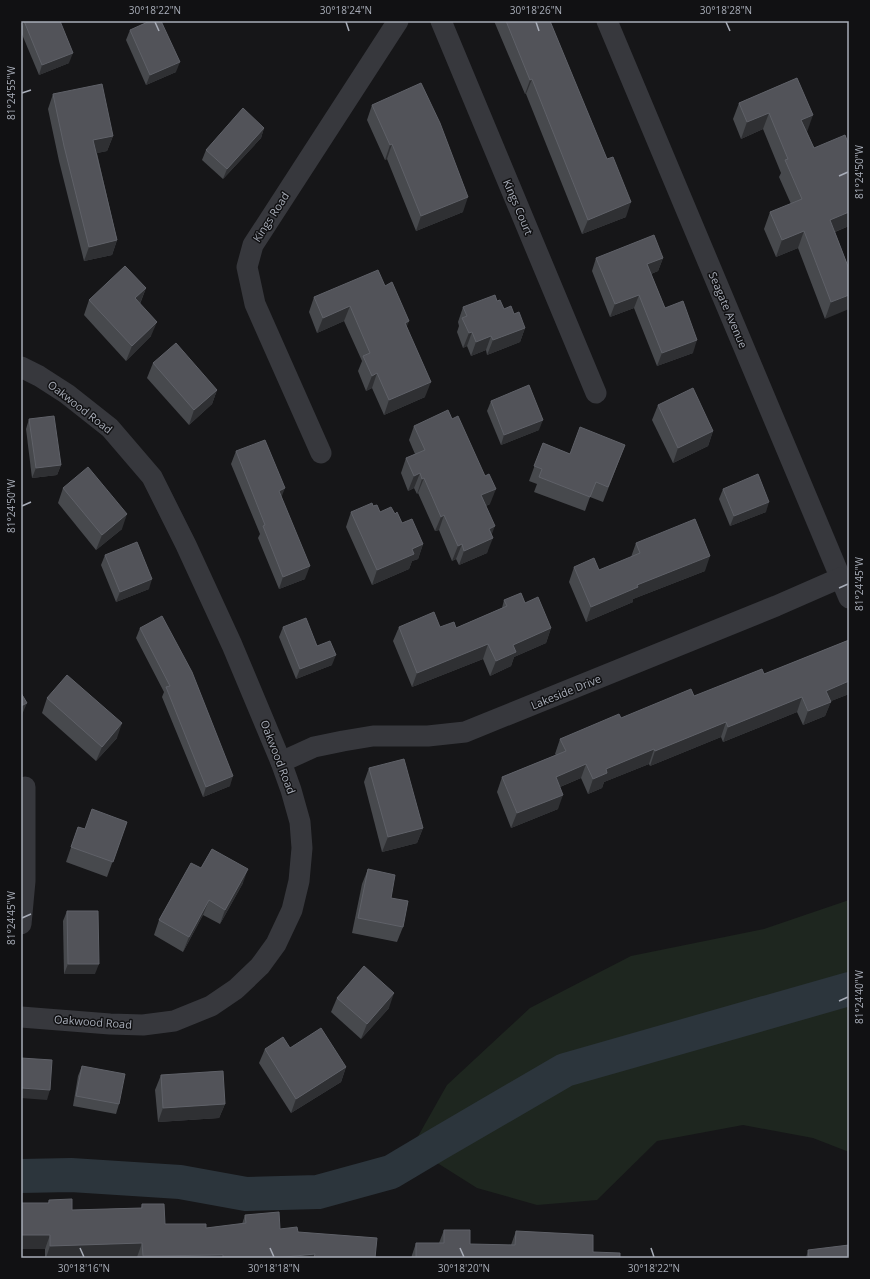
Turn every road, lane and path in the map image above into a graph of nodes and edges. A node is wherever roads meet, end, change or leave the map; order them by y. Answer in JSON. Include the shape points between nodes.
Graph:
{"nodes":[{"id":1,"x":398,"y":21,"type":"edge"},
{"id":2,"x":441,"y":21,"type":"edge"},
{"id":3,"x":607,"y":21,"type":"edge"},
{"id":4,"x":21,"y":367,"type":"edge"},
{"id":5,"x":596,"y":393,"type":"dead end"},
{"id":6,"x":321,"y":453,"type":"dead end"},
{"id":7,"x":840,"y":578,"type":"junction"},
{"id":8,"x":849,"y":598,"type":"edge"},
{"id":9,"x":281,"y":762,"type":"junction"},
{"id":10,"x":25,"y":787,"type":"dead end"},
{"id":11,"x":21,"y":924,"type":"edge"},
{"id":12,"x":21,"y":1017,"type":"edge"}],
"edges":[{"from":1,"to":6,"type":"street","name":"Kings Road","via":[[253,245],[247,267],[255,304]]},
{"from":2,"to":5,"type":"street","name":"Kings Court"},
{"from":3,"to":7,"type":"street","name":"Seagate Avenue"},
{"from":4,"to":9,"type":"street","name":"Oakwood Road","via":[[67,394],[110,428],[152,478],[186,544],[232,645]]},
{"from":7,"to":8,"type":"street","name":"Seagate Avenue"},
{"from":7,"to":9,"type":"street","name":"Lakeside Drive","via":[[465,732],[428,736],[373,736],[314,747]]},
{"from":9,"to":12,"type":"street","name":"Oakwood Road","via":[[300,822],[302,848],[299,881],[292,910],[276,944],[260,966],[241,985],[211,1006],[174,1021],[143,1025]]},
{"from":10,"to":11,"type":"street","via":[[25,881]]}]}
